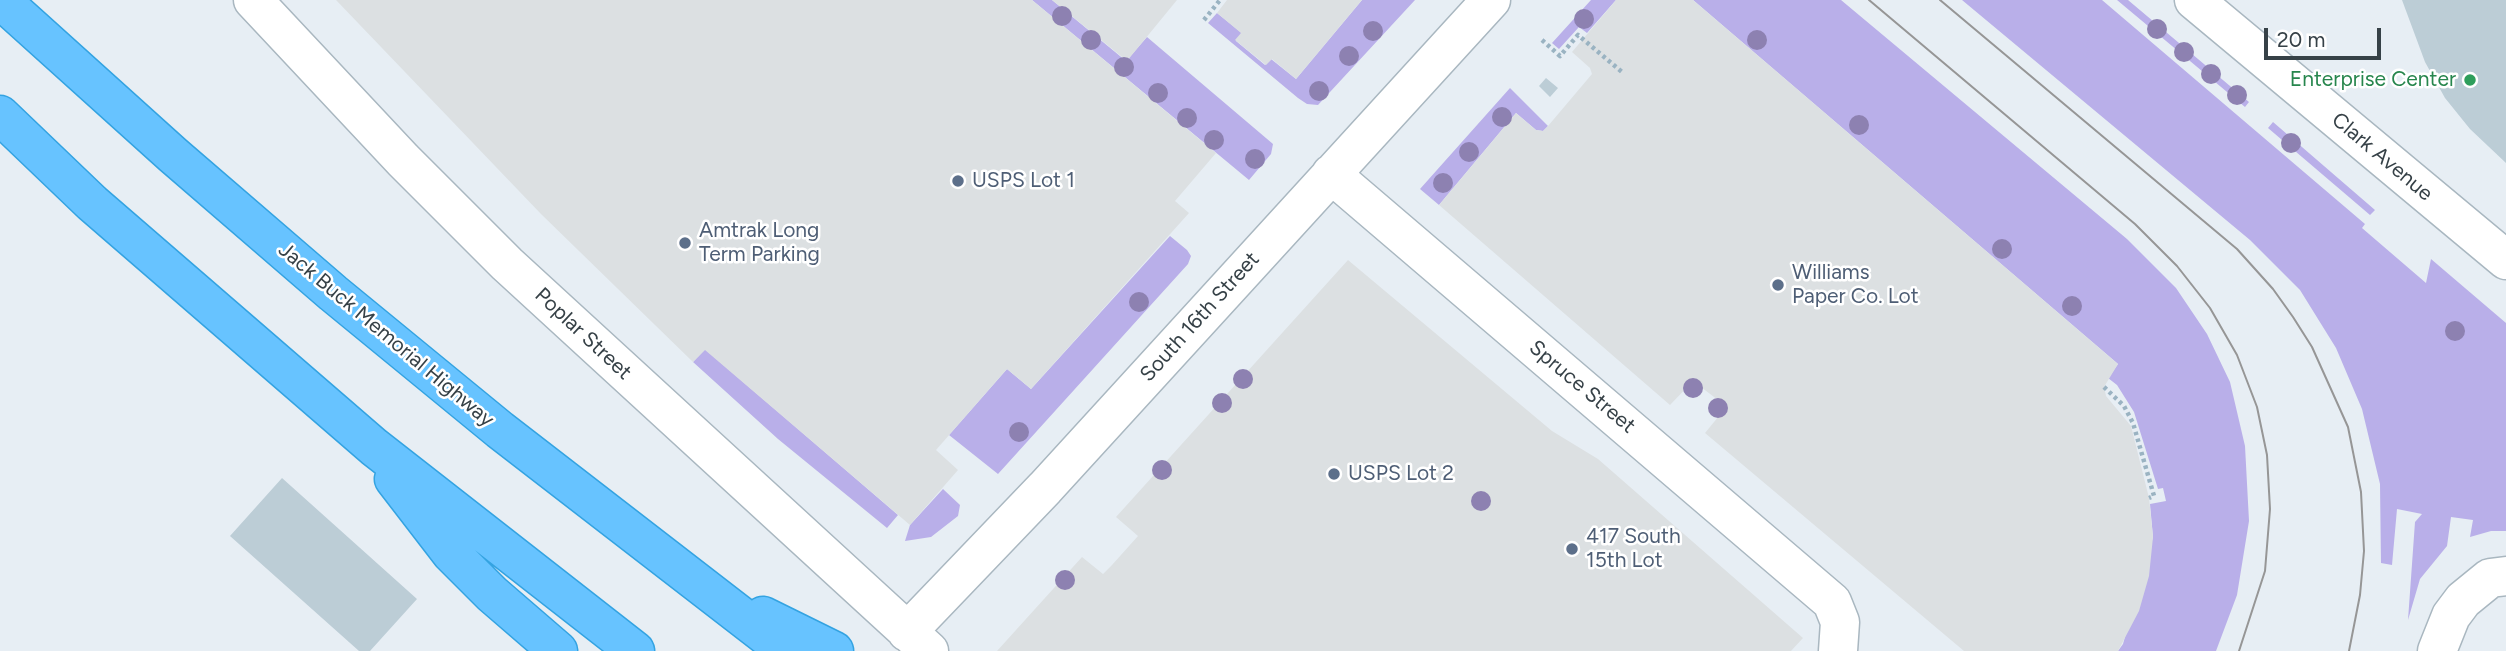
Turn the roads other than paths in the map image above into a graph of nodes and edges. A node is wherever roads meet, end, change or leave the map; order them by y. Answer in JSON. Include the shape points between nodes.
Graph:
{"nodes":[{"id":1,"x":1,"y":0,"type":"edge"},
{"id":2,"x":253,"y":0,"type":"edge"},
{"id":3,"x":1491,"y":0,"type":"edge"},
{"id":4,"x":2194,"y":0,"type":"edge"},
{"id":5,"x":0,"y":115,"type":"edge"},
{"id":6,"x":1331,"y":174,"type":"junction"},
{"id":7,"x":2506,"y":260,"type":"edge"},
{"id":8,"x":374,"y":447,"type":"junction"},
{"id":9,"x":2506,"y":576,"type":"edge"},
{"id":10,"x":716,"y":595,"type":"junction"},
{"id":11,"x":918,"y":642,"type":"edge"},
{"id":12,"x":558,"y":651,"type":"edge"},
{"id":13,"x":635,"y":651,"type":"edge"},
{"id":14,"x":786,"y":651,"type":"edge"},
{"id":15,"x":834,"y":651,"type":"edge"},
{"id":16,"x":1838,"y":651,"type":"edge"},
{"id":17,"x":2437,"y":651,"type":"edge"}],
"edges":[{"from":1,"to":10,"type":"highway","name":"Jack Buck Memorial Highway","via":[[333,293]]},
{"from":2,"to":11,"type":"street","name":"Poplar Street","via":[[507,264]]},
{"from":3,"to":6,"type":"street","name":"South 16th Street"},
{"from":4,"to":7,"type":"street","name":"Clark Avenue"},
{"from":5,"to":8,"type":"highway","via":[[92,203]]},
{"from":6,"to":11,"type":"street","name":"South 16th Street","via":[[1045,488]]},
{"from":6,"to":16,"type":"street","name":"Spruce Street","via":[[1832,602],[1840,622]]},
{"from":8,"to":12,"type":"highway","via":[[402,493],[451,553]]},
{"from":8,"to":13,"type":"highway"},
{"from":9,"to":17,"type":"street","via":[[2490,578],[2463,600]]},
{"from":10,"to":14,"type":"highway","name":"Jack Buck Memorial Highway"},
{"from":10,"to":15,"type":"highway"}]}
